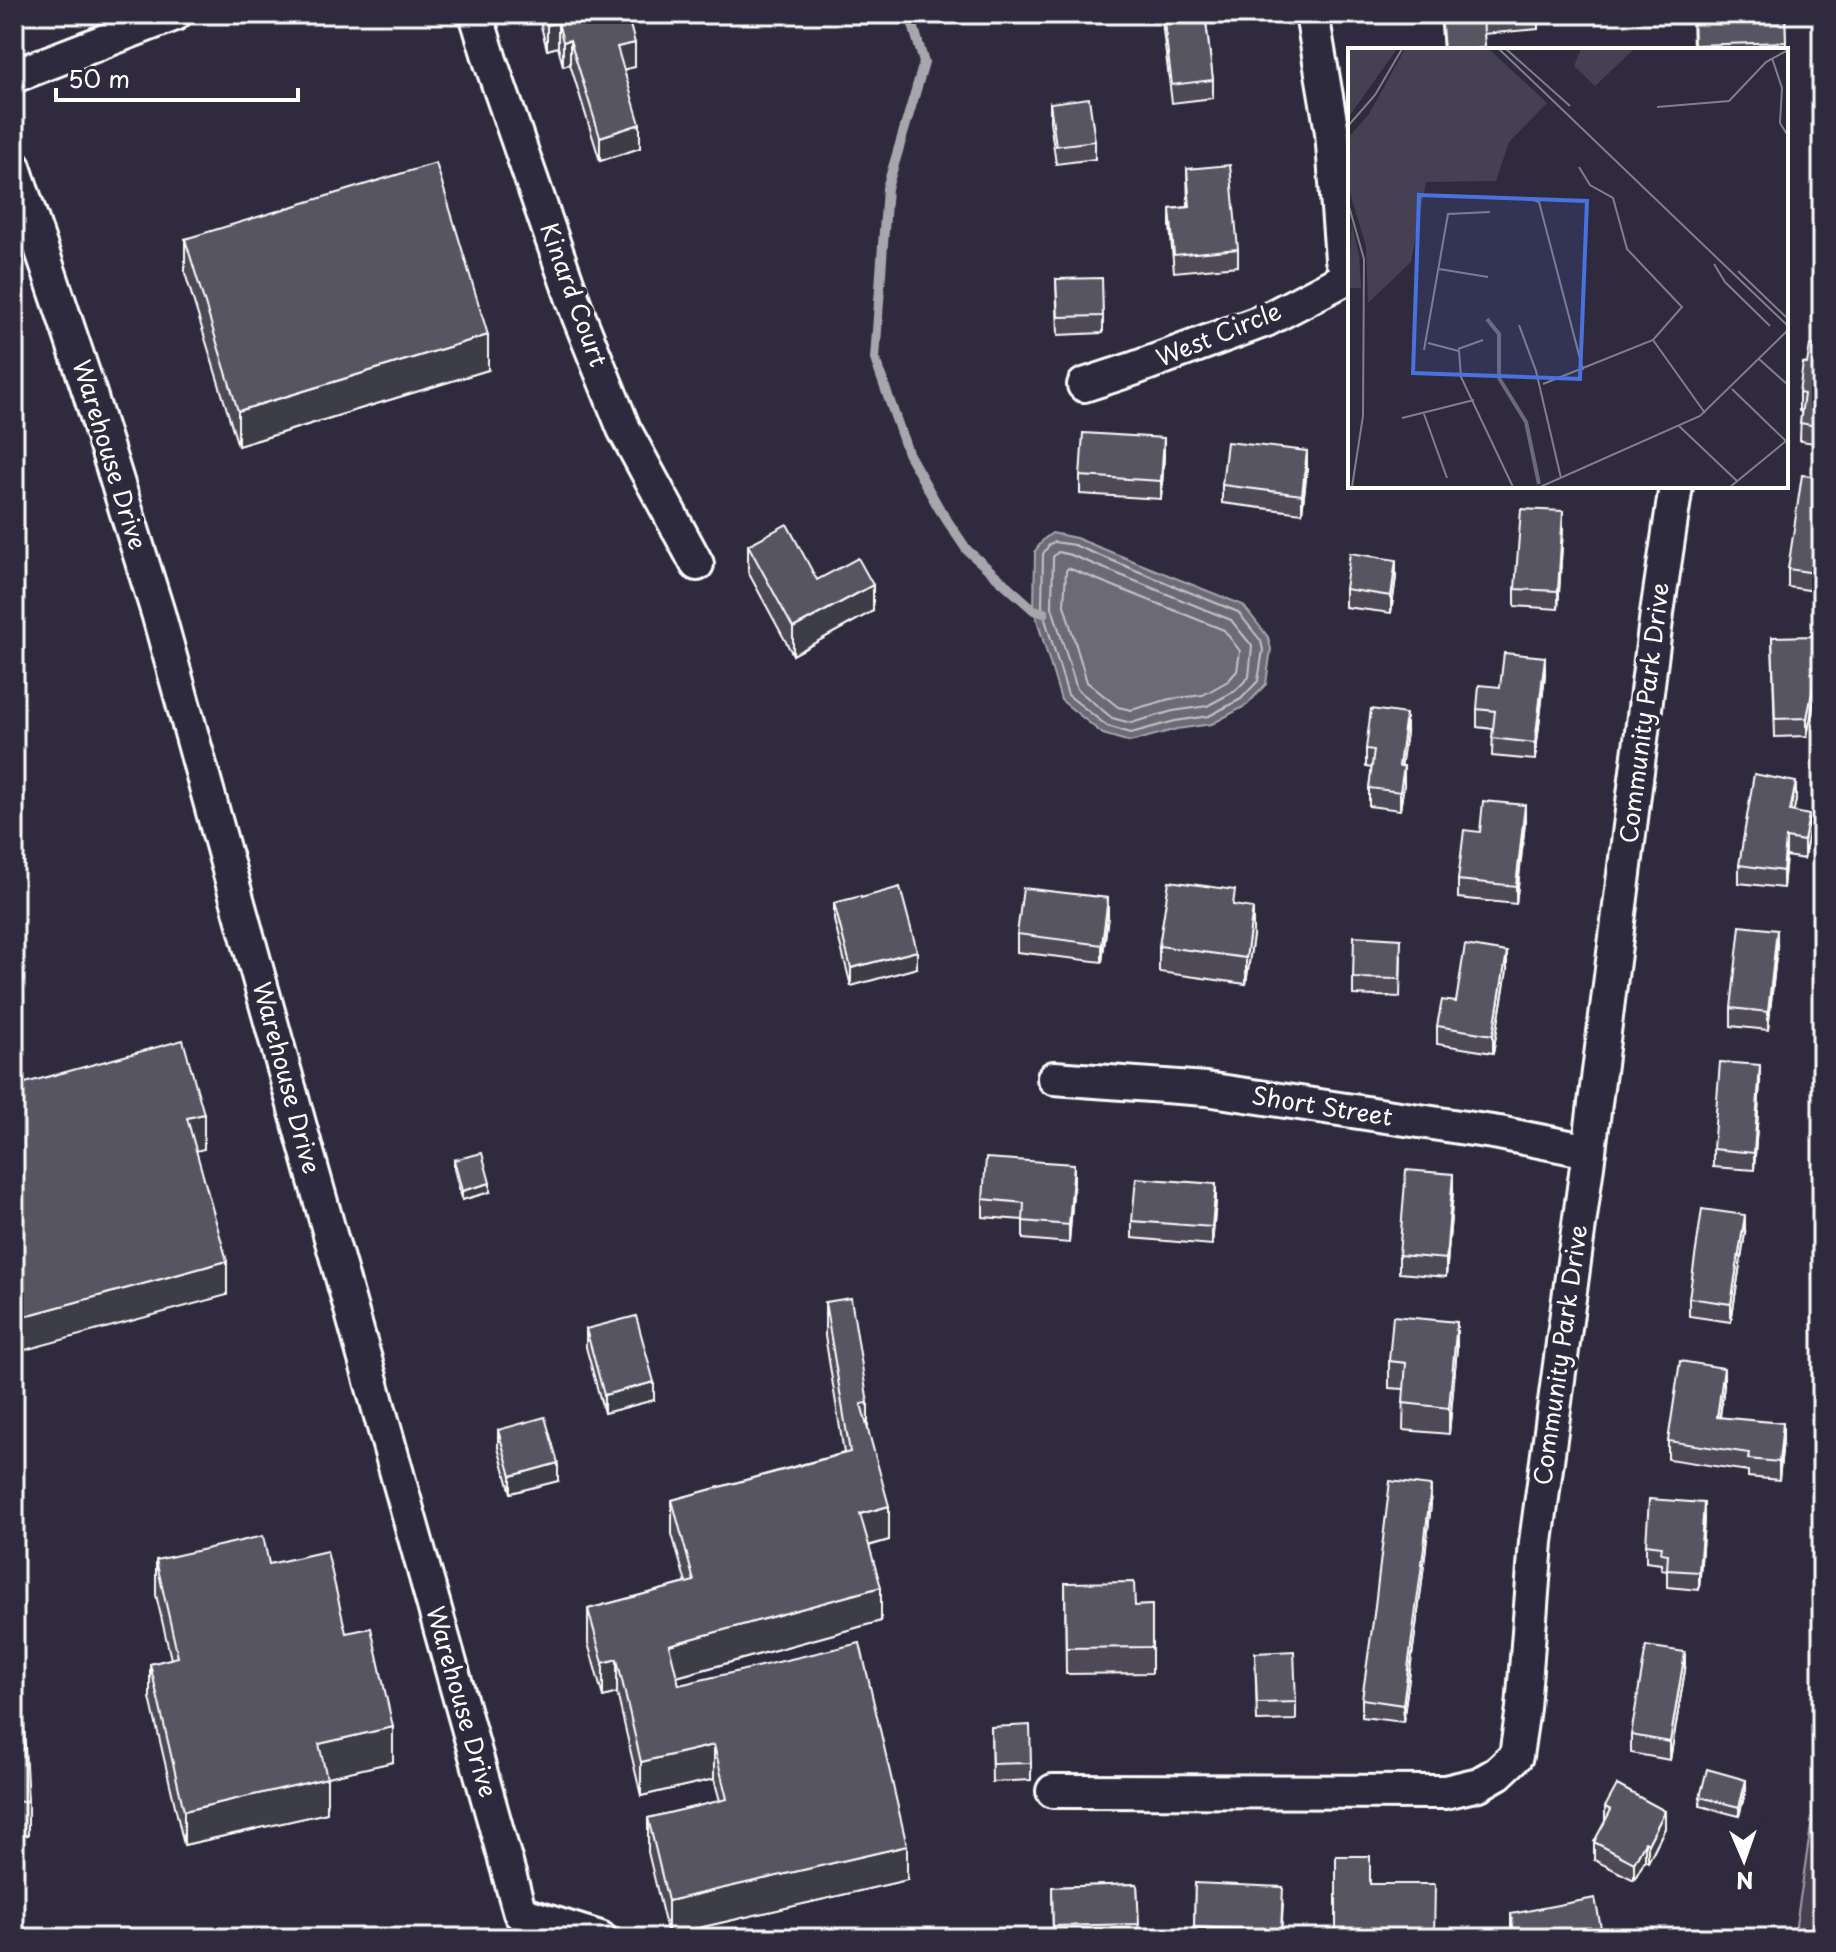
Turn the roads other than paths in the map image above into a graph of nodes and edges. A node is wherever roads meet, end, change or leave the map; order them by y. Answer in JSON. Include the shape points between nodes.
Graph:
{"nodes":[{"id":1,"x":175,"y":14,"type":"edge"},
{"id":2,"x":476,"y":14,"type":"edge"},
{"id":3,"x":1312,"y":14,"type":"edge"},
{"id":4,"x":14,"y":76,"type":"edge"},
{"id":5,"x":14,"y":167,"type":"edge"},
{"id":6,"x":1348,"y":266,"type":"edge"},
{"id":7,"x":1348,"y":277,"type":"edge"},
{"id":8,"x":1084,"y":385,"type":"dead end"},
{"id":9,"x":1676,"y":488,"type":"edge"},
{"id":10,"x":697,"y":564,"type":"dead end"},
{"id":11,"x":1054,"y":1078,"type":"dead end"},
{"id":12,"x":1589,"y":1151,"type":"junction"},
{"id":13,"x":1053,"y":1791,"type":"dead end"},
{"id":14,"x":600,"y":1938,"type":"edge"}],
"edges":[{"from":1,"to":4,"type":"street"},
{"from":2,"to":10,"type":"street","name":"Kinard Court","via":[[590,345],[624,429]]},
{"from":3,"to":6,"type":"street","via":[[1332,132],[1342,259]]},
{"from":5,"to":14,"type":"street","name":"Warehouse Drive","via":[[158,613],[520,1913]]},
{"from":7,"to":8,"type":"street","name":"West Circle","via":[[1266,320]]},
{"from":9,"to":12,"type":"street","name":"Community Park Drive"},
{"from":11,"to":12,"type":"street","name":"Short Street","via":[[1206,1089]]},
{"from":12,"to":13,"type":"street","name":"Community Park Drive","via":[[1536,1542],[1516,1756],[1479,1784],[1445,1792]]}]}
